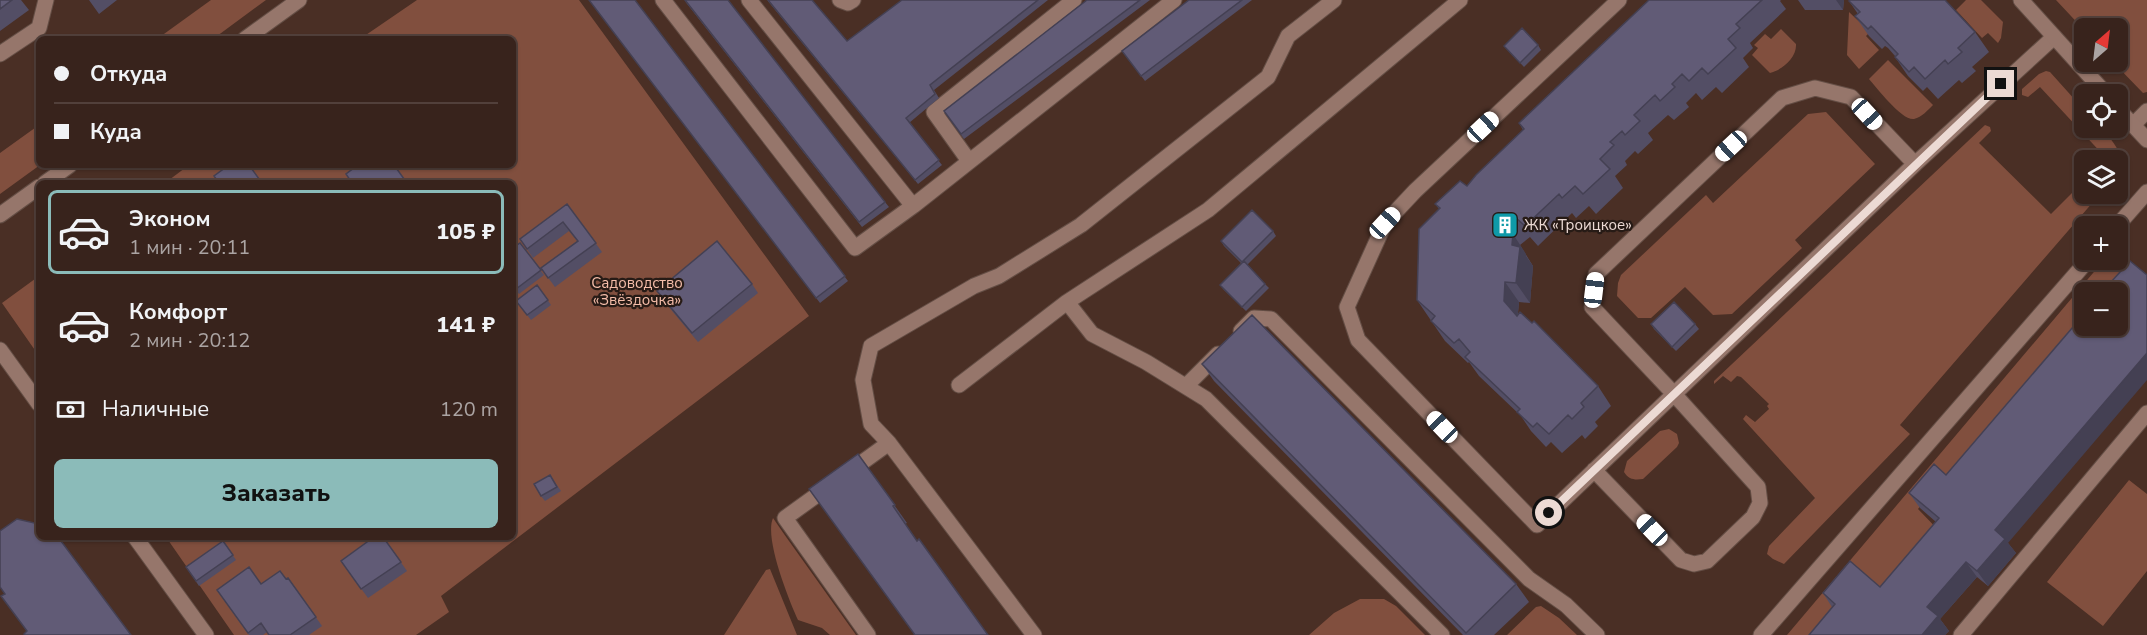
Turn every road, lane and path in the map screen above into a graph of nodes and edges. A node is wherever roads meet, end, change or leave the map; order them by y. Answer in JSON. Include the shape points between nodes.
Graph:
{"nodes":[{"id":1,"x":46,"y":0,"type":"edge"},
{"id":2,"x":299,"y":0,"type":"edge"},
{"id":3,"x":663,"y":0,"type":"edge"},
{"id":4,"x":749,"y":0,"type":"edge"},
{"id":5,"x":840,"y":0,"type":"edge"},
{"id":6,"x":853,"y":0,"type":"edge"},
{"id":7,"x":1074,"y":0,"type":"edge"},
{"id":8,"x":1174,"y":0,"type":"edge"},
{"id":9,"x":1334,"y":0,"type":"edge"},
{"id":10,"x":1460,"y":0,"type":"edge"},
{"id":11,"x":1618,"y":0,"type":"edge"},
{"id":12,"x":2021,"y":0,"type":"edge"},
{"id":13,"x":249,"y":36,"type":"edge"},
{"id":14,"x":2054,"y":37,"type":"junction"},
{"id":15,"x":0,"y":54,"type":"edge"},
{"id":16,"x":2097,"y":84,"type":"edge"},
{"id":17,"x":2147,"y":111,"type":"edge"},
{"id":18,"x":2128,"y":119,"type":"edge"},
{"id":19,"x":2133,"y":125,"type":"junction"},
{"id":20,"x":2147,"y":141,"type":"edge"},
{"id":21,"x":969,"y":161,"type":"junction"},
{"id":22,"x":1915,"y":164,"type":"junction"},
{"id":23,"x":66,"y":168,"type":"edge"},
{"id":24,"x":49,"y":180,"type":"edge"},
{"id":25,"x":36,"y":189,"type":"edge"},
{"id":26,"x":2147,"y":192,"type":"edge"},
{"id":27,"x":913,"y":206,"type":"junction"},
{"id":28,"x":0,"y":215,"type":"edge"},
{"id":29,"x":2126,"y":216,"type":"edge"},
{"id":30,"x":2079,"y":270,"type":"edge"},
{"id":31,"x":1067,"y":303,"type":"junction"},
{"id":32,"x":0,"y":350,"type":"edge"},
{"id":33,"x":958,"y":385,"type":"dead end"},
{"id":34,"x":1186,"y":386,"type":"junction"},
{"id":35,"x":1674,"y":394,"type":"junction"},
{"id":36,"x":36,"y":400,"type":"edge"},
{"id":37,"x":2147,"y":413,"type":"edge"},
{"id":38,"x":889,"y":443,"type":"junction"},
{"id":39,"x":1594,"y":470,"type":"junction"},
{"id":40,"x":137,"y":540,"type":"edge"},
{"id":41,"x":206,"y":635,"type":"edge"},
{"id":42,"x":868,"y":635,"type":"edge"},
{"id":43,"x":1034,"y":635,"type":"edge"},
{"id":44,"x":1442,"y":635,"type":"edge"},
{"id":45,"x":1597,"y":635,"type":"edge"},
{"id":46,"x":1761,"y":635,"type":"edge"},
{"id":47,"x":1961,"y":635,"type":"edge"}],
"edges":[{"from":1,"to":15,"type":"street","via":[[39,28]]},
{"from":2,"to":13,"type":"street"},
{"from":3,"to":27,"type":"street","via":[[855,248]]},
{"from":4,"to":27,"type":"street"},
{"from":5,"to":6,"type":"street"},
{"from":7,"to":21,"type":"street","via":[[934,112]]},
{"from":8,"to":21,"type":"street"},
{"from":9,"to":38,"type":"street","via":[[1288,36],[1268,77],[1081,225],[999,276],[974,286],[871,346],[862,380],[871,424]]},
{"from":10,"to":31,"type":"street","via":[[1208,210]]},
{"from":11,"to":39,"type":"street","via":[[1385,223],[1347,308],[1358,340],[1537,525]]},
{"from":12,"to":14,"type":"street"},
{"from":14,"to":16,"type":"street"},
{"from":14,"to":22,"type":"street"},
{"from":17,"to":19,"type":"street"},
{"from":18,"to":19,"type":"street"},
{"from":19,"to":20,"type":"street"},
{"from":21,"to":27,"type":"street"},
{"from":22,"to":35,"type":"street"},
{"from":22,"to":35,"type":"street","via":[[1851,97],[1815,88],[1782,98],[1596,274],[1592,307]]},
{"from":23,"to":24,"type":"street"},
{"from":25,"to":28,"type":"street"},
{"from":26,"to":29,"type":"street"},
{"from":30,"to":46,"type":"street"},
{"from":31,"to":33,"type":"street"},
{"from":31,"to":34,"type":"street","via":[[1092,334]]},
{"from":32,"to":36,"type":"street"},
{"from":34,"to":44,"type":"street","via":[[1206,399]]},
{"from":34,"to":45,"type":"street","via":[[1254,318],[1271,319],[1529,579],[1566,605]]},
{"from":35,"to":39,"type":"street"},
{"from":35,"to":39,"type":"street","via":[[1758,487],[1760,503],[1753,517],[1707,561],[1694,564],[1681,560]]},
{"from":37,"to":47,"type":"street"},
{"from":38,"to":42,"type":"street","via":[[785,518]]},
{"from":38,"to":43,"type":"street"},
{"from":40,"to":41,"type":"street"}]}
